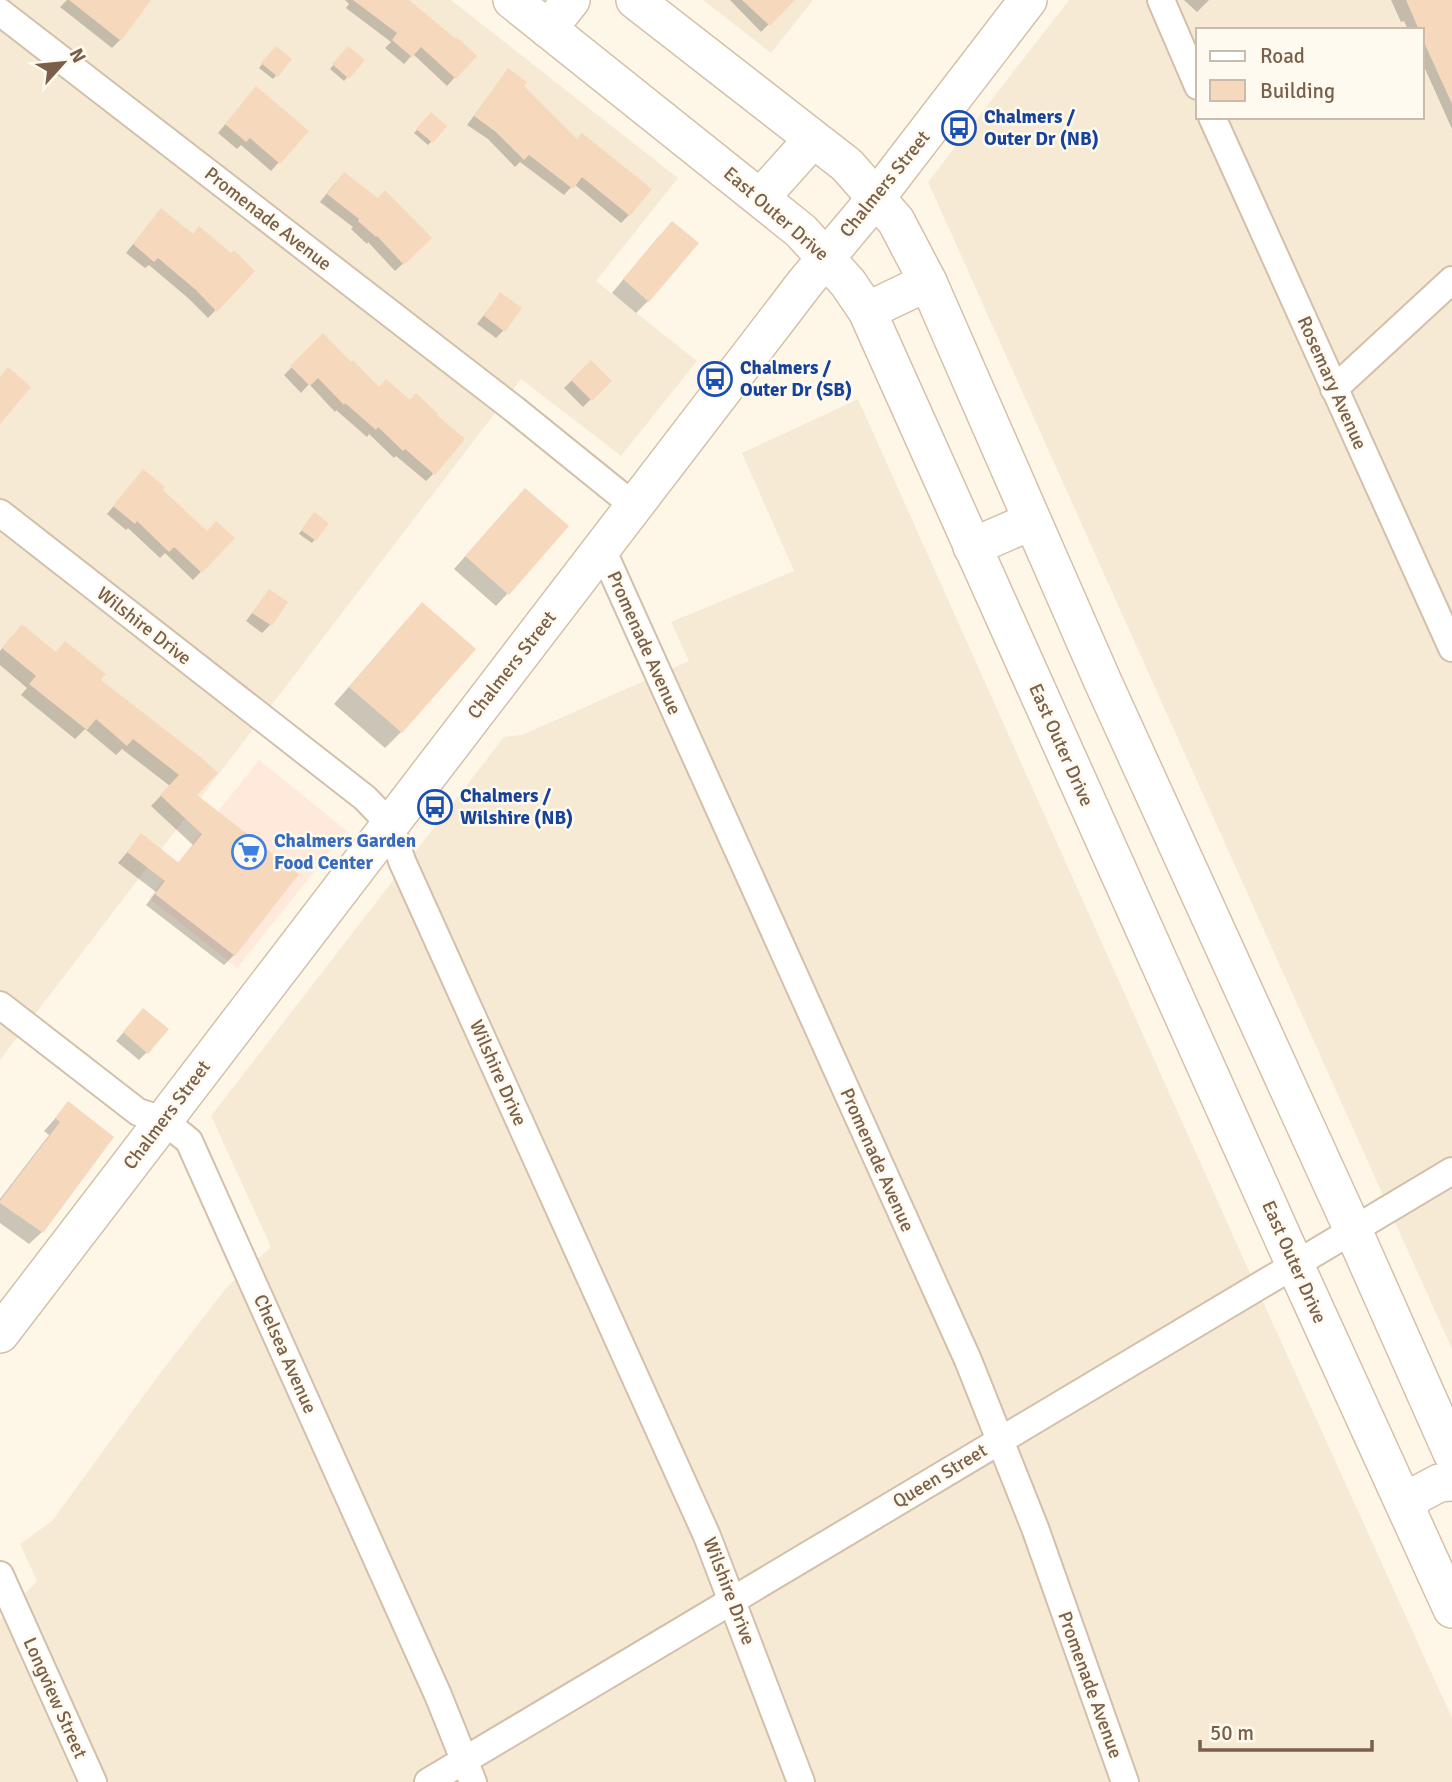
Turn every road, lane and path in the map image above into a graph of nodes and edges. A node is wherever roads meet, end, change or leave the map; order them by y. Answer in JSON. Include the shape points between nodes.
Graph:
{"nodes":[{"id":1,"x":512,"y":0,"type":"edge"},
{"id":2,"x":571,"y":0,"type":"edge"},
{"id":3,"x":635,"y":0,"type":"edge"},
{"id":4,"x":1028,"y":0,"type":"edge"},
{"id":5,"x":1161,"y":0,"type":"edge"},
{"id":6,"x":0,"y":12,"type":"edge"},
{"id":7,"x":548,"y":29,"type":"junction"},
{"id":8,"x":1196,"y":81,"type":"edge"},
{"id":9,"x":1213,"y":119,"type":"edge"},
{"id":10,"x":813,"y":139,"type":"junction"},
{"id":11,"x":761,"y":197,"type":"junction"},
{"id":12,"x":876,"y":198,"type":"junction"},
{"id":13,"x":827,"y":257,"type":"junction"},
{"id":14,"x":1452,"y":280,"type":"edge"},
{"id":15,"x":928,"y":282,"type":"junction"},
{"id":16,"x":867,"y":311,"type":"junction"},
{"id":17,"x":1334,"y":389,"type":"junction"},
{"id":18,"x":634,"y":506,"type":"junction"},
{"id":19,"x":0,"y":513,"type":"edge"},
{"id":20,"x":1032,"y":521,"type":"junction"},
{"id":21,"x":972,"y":547,"type":"junction"},
{"id":22,"x":601,"y":549,"type":"junction"},
{"id":23,"x":1452,"y":648,"type":"edge"},
{"id":24,"x":390,"y":824,"type":"junction"},
{"id":25,"x":0,"y":1005,"type":"edge"},
{"id":26,"x":163,"y":1121,"type":"junction"},
{"id":27,"x":1452,"y":1171,"type":"edge"},
{"id":28,"x":1353,"y":1230,"type":"junction"},
{"id":29,"x":1295,"y":1265,"type":"junction"},
{"id":30,"x":0,"y":1334,"type":"edge"},
{"id":31,"x":1000,"y":1440,"type":"junction"},
{"id":32,"x":1452,"y":1453,"type":"edge"},
{"id":33,"x":1452,"y":1482,"type":"edge"},
{"id":34,"x":1408,"y":1512,"type":"junction"},
{"id":35,"x":0,"y":1575,"type":"edge"},
{"id":36,"x":733,"y":1600,"type":"junction"},
{"id":37,"x":1452,"y":1609,"type":"edge"},
{"id":38,"x":469,"y":1771,"type":"edge"},
{"id":39,"x":93,"y":1782,"type":"edge"},
{"id":40,"x":428,"y":1782,"type":"edge"},
{"id":41,"x":801,"y":1782,"type":"edge"},
{"id":42,"x":1125,"y":1782,"type":"edge"}],
"edges":[{"from":1,"to":7,"type":"street","name":"East Outer Drive"},
{"from":2,"to":7,"type":"street"},
{"from":3,"to":10,"type":"street"},
{"from":4,"to":12,"type":"street","name":"Chalmers Street"},
{"from":5,"to":8,"type":"street"},
{"from":6,"to":18,"type":"street","name":"Promenade Avenue"},
{"from":7,"to":11,"type":"street","name":"East Outer Drive"},
{"from":9,"to":17,"type":"street","name":"Rosemary Avenue"},
{"from":10,"to":11,"type":"street"},
{"from":10,"to":12,"type":"street","via":[[847,165]]},
{"from":11,"to":13,"type":"street","name":"East Outer Drive"},
{"from":12,"to":13,"type":"street","name":"Chalmers Street"},
{"from":12,"to":15,"type":"street","via":[[896,221]]},
{"from":13,"to":16,"type":"street","name":"East Outer Drive"},
{"from":13,"to":18,"type":"street","name":"Chalmers Street"},
{"from":14,"to":17,"type":"street"},
{"from":15,"to":16,"type":"street"},
{"from":15,"to":20,"type":"street"},
{"from":16,"to":21,"type":"street","name":"East Outer Drive"},
{"from":17,"to":23,"type":"street","name":"Rosemary Avenue"},
{"from":18,"to":22,"type":"street","name":"Chalmers Street"},
{"from":19,"to":24,"type":"street","name":"Wilshire Drive","via":[[365,798]]},
{"from":20,"to":21,"type":"street"},
{"from":20,"to":28,"type":"street"},
{"from":21,"to":29,"type":"street","name":"East Outer Drive"},
{"from":22,"to":24,"type":"street","name":"Chalmers Street"},
{"from":22,"to":31,"type":"street","name":"Promenade Avenue"},
{"from":24,"to":26,"type":"street","name":"Chalmers Street"},
{"from":24,"to":36,"type":"street","name":"Wilshire Drive","via":[[402,861]]},
{"from":25,"to":26,"type":"street","name":"Chelsea Avenue","via":[[138,1112]]},
{"from":26,"to":30,"type":"street","name":"Chalmers Street"},
{"from":26,"to":38,"type":"street","name":"Chelsea Avenue","via":[[189,1141]]},
{"from":27,"to":28,"type":"street","name":"Queen Street"},
{"from":28,"to":29,"type":"street","name":"Queen Street"},
{"from":28,"to":32,"type":"street"},
{"from":29,"to":31,"type":"street","name":"Queen Street"},
{"from":29,"to":34,"type":"street","name":"East Outer Drive"},
{"from":31,"to":36,"type":"street","name":"Queen Street"},
{"from":31,"to":42,"type":"street","name":"Promenade Avenue"},
{"from":33,"to":34,"type":"street","via":[[1439,1483],[1413,1497]]},
{"from":34,"to":37,"type":"street","name":"East Outer Drive"},
{"from":35,"to":39,"type":"street","name":"Longview Street"},
{"from":36,"to":38,"type":"street","name":"Queen Street"},
{"from":36,"to":41,"type":"street","name":"Wilshire Drive"},
{"from":38,"to":40,"type":"street","name":"Queen Street"}]}
